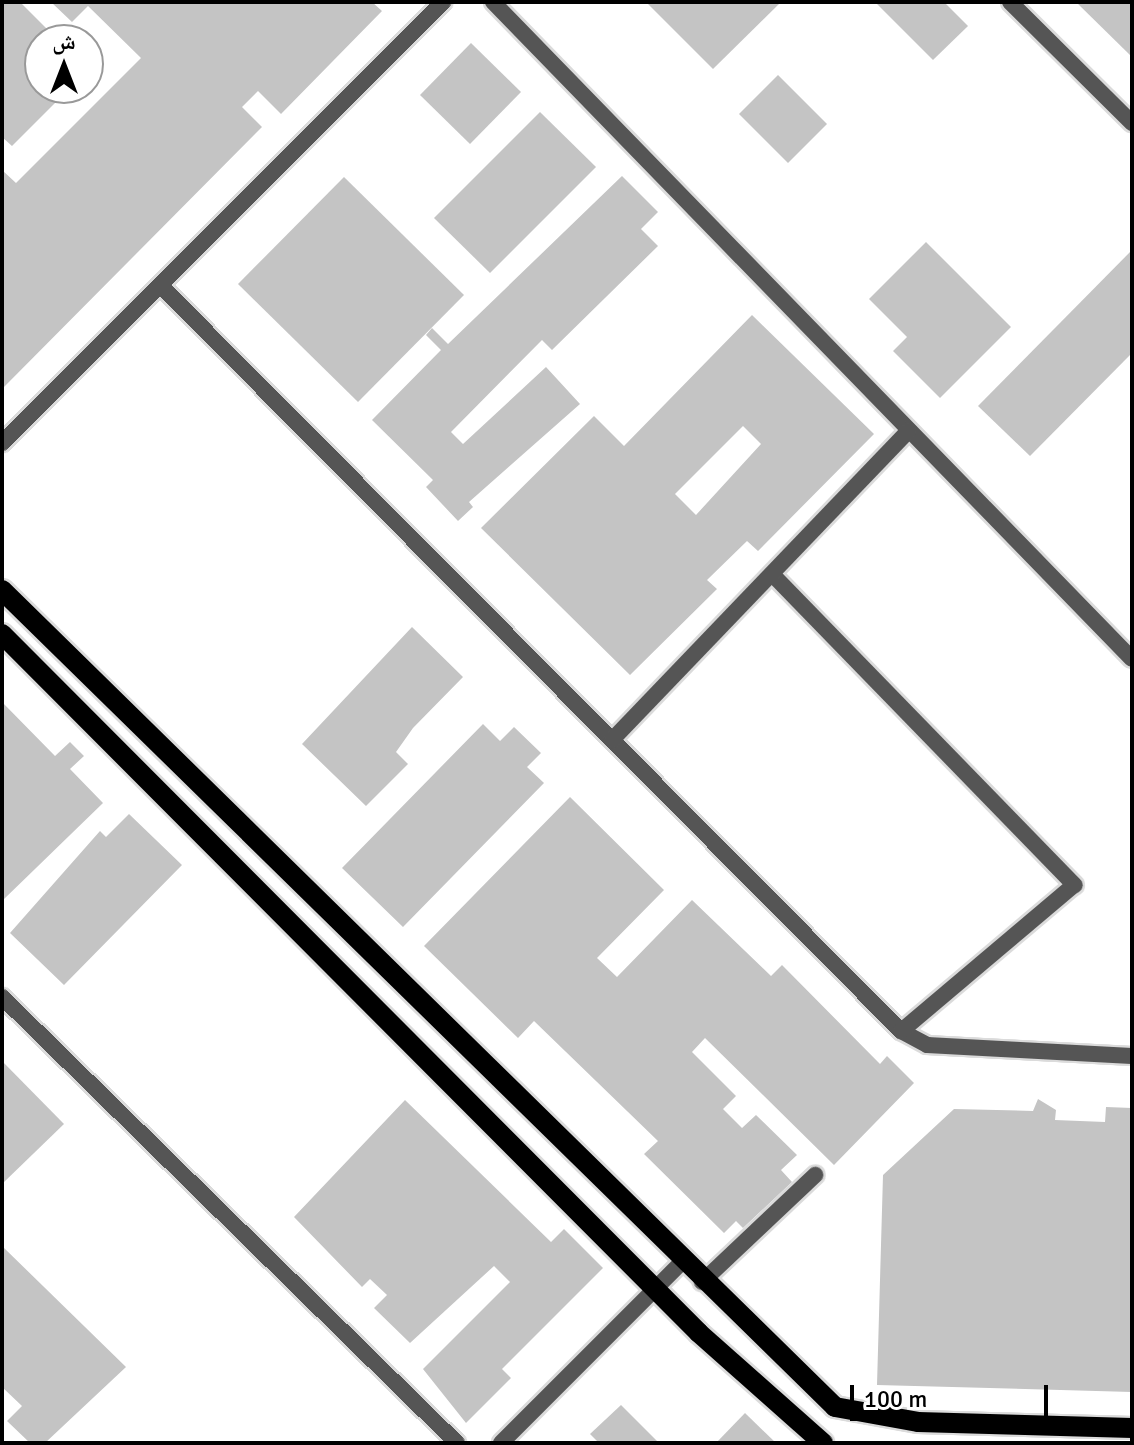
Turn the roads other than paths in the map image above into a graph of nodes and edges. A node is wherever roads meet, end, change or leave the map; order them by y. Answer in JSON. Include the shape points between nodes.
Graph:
{"nodes":[{"id":1,"x":443,"y":2,"type":"edge"},
{"id":2,"x":493,"y":2,"type":"edge"},
{"id":3,"x":1010,"y":2,"type":"edge"},
{"id":4,"x":1132,"y":123,"type":"edge"},
{"id":5,"x":161,"y":286,"type":"junction"},
{"id":6,"x":909,"y":430,"type":"junction"},
{"id":7,"x":2,"y":443,"type":"edge"},
{"id":8,"x":772,"y":574,"type":"junction"},
{"id":9,"x":2,"y":590,"type":"edge"},
{"id":10,"x":2,"y":634,"type":"edge"},
{"id":11,"x":1132,"y":659,"type":"edge"},
{"id":12,"x":612,"y":740,"type":"junction"},
{"id":13,"x":2,"y":997,"type":"edge"},
{"id":14,"x":901,"y":1031,"type":"junction"},
{"id":15,"x":1132,"y":1056,"type":"edge"},
{"id":16,"x":815,"y":1175,"type":"dead end"},
{"id":17,"x":681,"y":1263,"type":"junction"},
{"id":18,"x":702,"y":1282,"type":"junction"},
{"id":19,"x":655,"y":1289,"type":"junction"},
{"id":20,"x":1132,"y":1428,"type":"edge"},
{"id":21,"x":457,"y":1443,"type":"edge"},
{"id":22,"x":501,"y":1443,"type":"edge"},
{"id":23,"x":823,"y":1443,"type":"edge"}],
"edges":[{"from":1,"to":5,"type":"street"},
{"from":2,"to":6,"type":"street"},
{"from":3,"to":4,"type":"street"},
{"from":5,"to":7,"type":"street"},
{"from":5,"to":12,"type":"street"},
{"from":6,"to":8,"type":"street"},
{"from":6,"to":11,"type":"street"},
{"from":8,"to":12,"type":"street"},
{"from":8,"to":14,"type":"street","via":[[1074,885]]},
{"from":9,"to":17,"type":"main road"},
{"from":10,"to":19,"type":"main road"},
{"from":12,"to":14,"type":"street"},
{"from":13,"to":21,"type":"street"},
{"from":14,"to":15,"type":"street","via":[[927,1045]]},
{"from":16,"to":18,"type":"street"},
{"from":17,"to":18,"type":"main road"},
{"from":17,"to":19,"type":"street"},
{"from":18,"to":20,"type":"main road","via":[[835,1407],[918,1422]]},
{"from":19,"to":22,"type":"street"},
{"from":19,"to":23,"type":"main road"}]}
